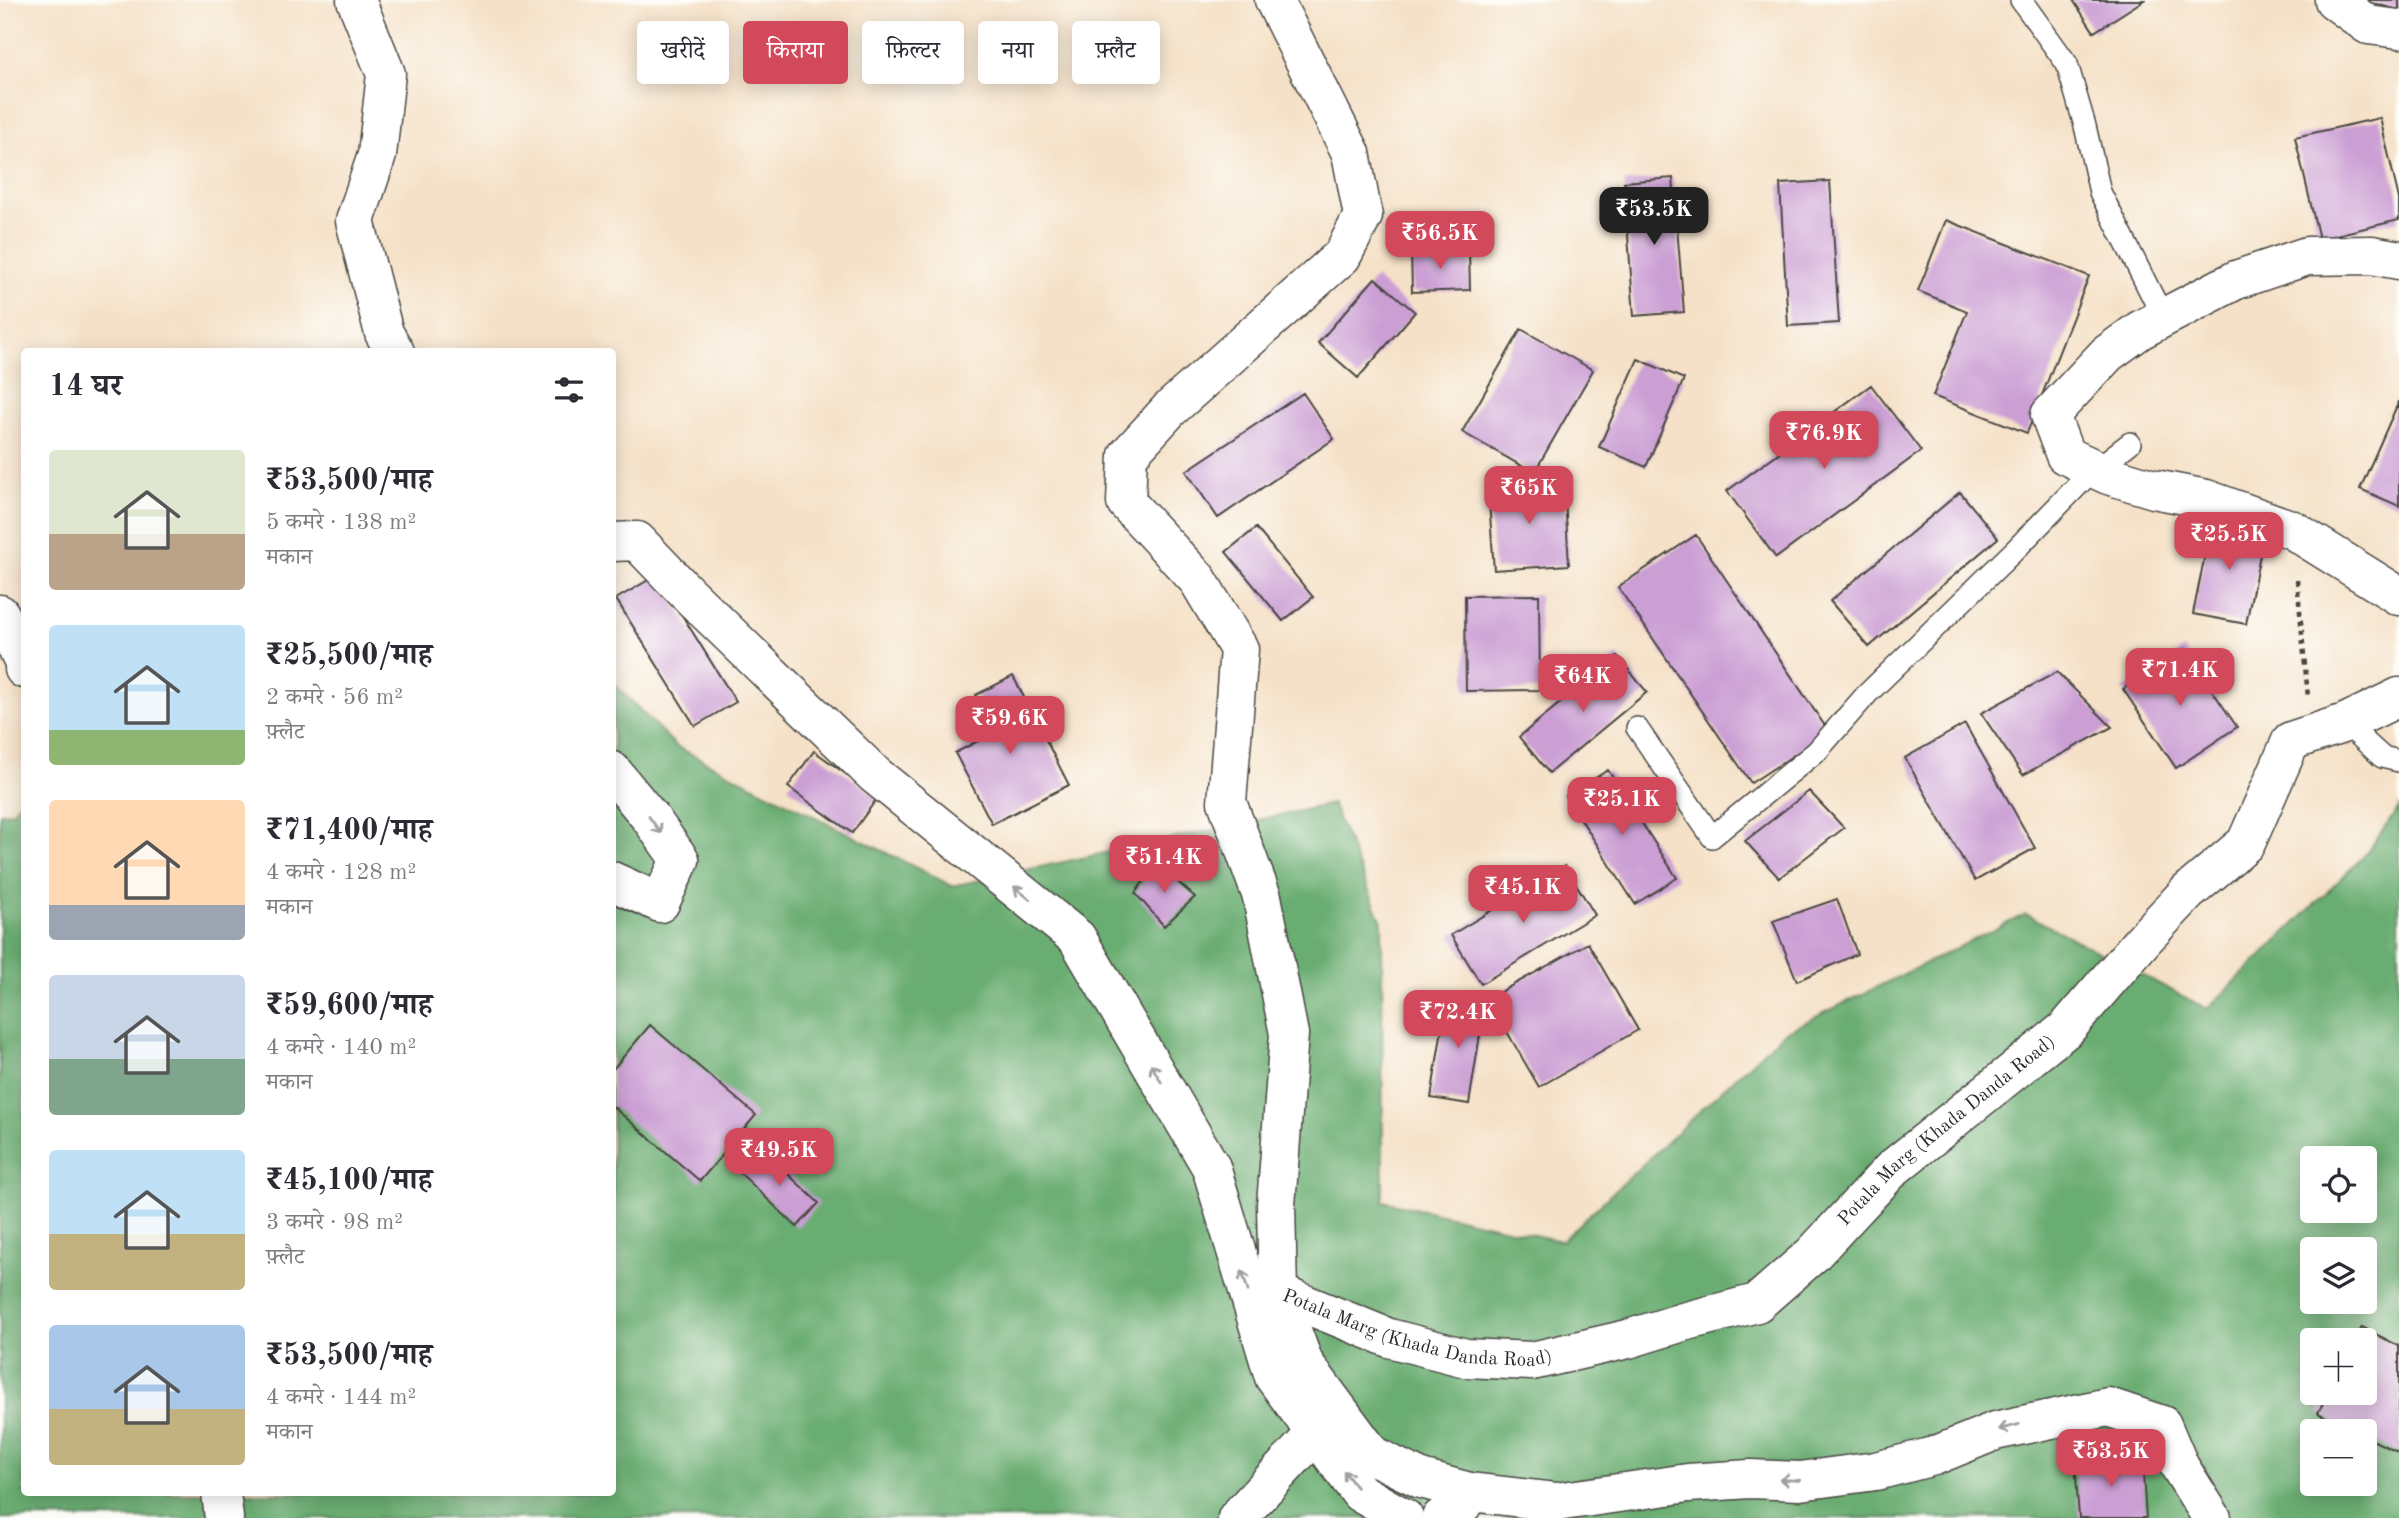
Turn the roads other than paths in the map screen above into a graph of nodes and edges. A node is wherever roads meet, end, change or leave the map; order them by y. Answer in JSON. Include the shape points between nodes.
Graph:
{"nodes":[{"id":1,"x":356,"y":0,"type":"edge"},
{"id":2,"x":1274,"y":0,"type":"edge"},
{"id":3,"x":2021,"y":0,"type":"edge"},
{"id":4,"x":2334,"y":0,"type":"edge"},
{"id":5,"x":2399,"y":29,"type":"edge"},
{"id":6,"x":2399,"y":260,"type":"edge"},
{"id":7,"x":2164,"y":317,"type":"junction"},
{"id":8,"x":393,"y":348,"type":"edge"},
{"id":9,"x":2130,"y":443,"type":"dead end"},
{"id":10,"x":2096,"y":470,"type":"junction"},
{"id":11,"x":616,"y":542,"type":"edge"},
{"id":12,"x":2399,"y":596,"type":"edge"},
{"id":13,"x":0,"y":614,"type":"edge"},
{"id":14,"x":21,"y":656,"type":"edge"},
{"id":15,"x":2399,"y":697,"type":"edge"},
{"id":16,"x":1637,"y":728,"type":"dead end"},
{"id":17,"x":2328,"y":728,"type":"junction"},
{"id":18,"x":2399,"y":761,"type":"edge"},
{"id":19,"x":616,"y":776,"type":"edge"},
{"id":20,"x":616,"y":883,"type":"edge"},
{"id":21,"x":1278,"y":1293,"type":"junction"},
{"id":22,"x":1315,"y":1433,"type":"junction"},
{"id":23,"x":1469,"y":1492,"type":"junction"},
{"id":24,"x":221,"y":1496,"type":"edge"},
{"id":25,"x":224,"y":1518,"type":"edge"},
{"id":26,"x":1237,"y":1518,"type":"edge"},
{"id":27,"x":1404,"y":1518,"type":"edge"},
{"id":28,"x":1441,"y":1518,"type":"edge"},
{"id":29,"x":2213,"y":1518,"type":"edge"}],
"edges":[{"from":1,"to":8,"type":"street","via":[[386,74],[377,155],[355,221],[384,333]]},
{"from":2,"to":21,"type":"street","via":[[1351,153],[1363,216],[1342,256],[1170,409],[1128,455],[1126,502],[1198,580],[1239,649],[1227,802],[1262,897],[1289,1034],[1276,1205]]},
{"from":3,"to":7,"type":"lane","via":[[2067,64],[2100,192]]},
{"from":4,"to":5,"type":"street","via":[[2368,25]]},
{"from":6,"to":7,"type":"street","via":[[2372,255],[2307,256],[2236,280]]},
{"from":7,"to":10,"type":"street","via":[[2107,354],[2050,415],[2065,455]]},
{"from":9,"to":10,"type":"lane"},
{"from":10,"to":12,"type":"street","via":[[2154,489],[2206,499],[2293,530]]},
{"from":10,"to":16,"type":"lane","via":[[1867,694],[1817,751],[1712,837]]},
{"from":22,"to":11,"type":"street","one_way":true,"via":[[1274,1377],[1211,1167],[1077,938],[875,775],[637,541]]},
{"from":13,"to":14,"type":"street"},
{"from":15,"to":17,"type":"street","name":"Potala Marg (Khada Danda Road)"},
{"from":17,"to":18,"type":"lane","via":[[2382,757]]},
{"from":17,"to":21,"type":"street","name":"Potala Marg (Khada Danda Road)","via":[[2291,741],[2246,843],[2188,892],[2066,1029],[1893,1168],[1811,1255],[1758,1303],[1532,1361],[1466,1358],[1389,1338]]},
{"from":19,"to":20,"type":"street","one_way":true,"via":[[680,860],[660,903]]},
{"from":21,"to":23,"type":"street","name":"Potala Marg (Khada Danda Road)","via":[[1304,1363],[1372,1455],[1421,1479]]},
{"from":22,"to":26,"type":"street"},
{"from":27,"to":22,"type":"street","one_way":true,"via":[[1360,1493]]},
{"from":23,"to":28,"type":"street","via":[[1455,1515]]},
{"from":29,"to":23,"type":"street","name":"Potala Marg (Khada Danda Road)","one_way":true,"via":[[2180,1467],[2162,1425],[2108,1406],[1995,1431],[1934,1456],[1876,1471],[1800,1481],[1688,1483],[1556,1502]]},
{"from":24,"to":25,"type":"street"}]}
